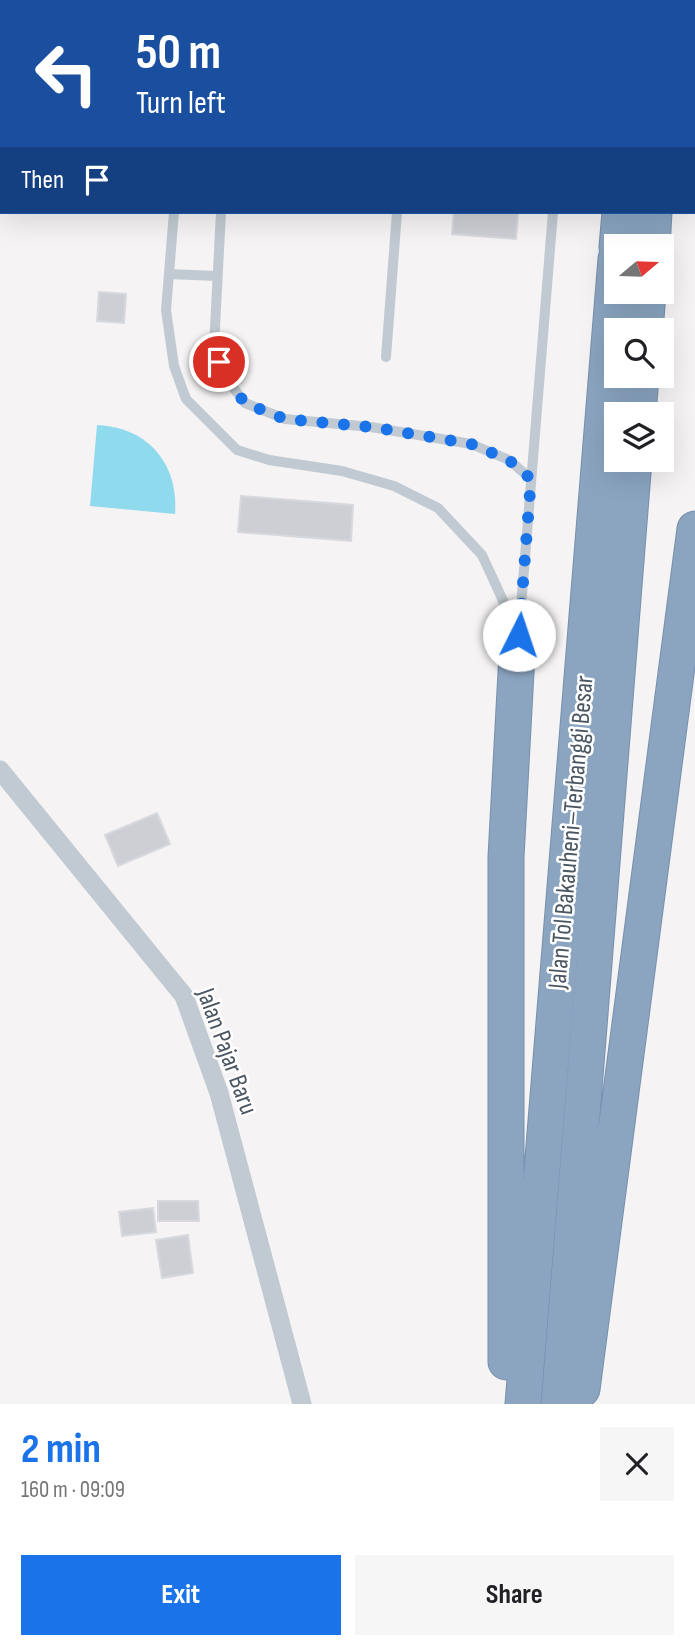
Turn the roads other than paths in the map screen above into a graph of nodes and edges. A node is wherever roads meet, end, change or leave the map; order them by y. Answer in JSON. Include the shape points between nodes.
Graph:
{"nodes":[{"id":1,"x":174,"y":214,"type":"edge"},
{"id":2,"x":221,"y":214,"type":"edge"},
{"id":3,"x":397,"y":214,"type":"edge"},
{"id":4,"x":553,"y":214,"type":"edge"},
{"id":5,"x":620,"y":214,"type":"edge"},
{"id":6,"x":654,"y":214,"type":"edge"},
{"id":7,"x":618,"y":234,"type":"edge"},
{"id":8,"x":653,"y":234,"type":"edge"},
{"id":9,"x":169,"y":274,"type":"junction"},
{"id":10,"x":216,"y":276,"type":"junction"},
{"id":11,"x":612,"y":304,"type":"edge"},
{"id":12,"x":386,"y":357,"type":"dead end"},
{"id":13,"x":634,"y":472,"type":"edge"},
{"id":14,"x":531,"y":479,"type":"junction"},
{"id":15,"x":695,"y":529,"type":"edge"},
{"id":16,"x":519,"y":635,"type":"junction"},
{"id":17,"x":0,"y":770,"type":"edge"},
{"id":18,"x":302,"y":1404,"type":"edge"},
{"id":19,"x":506,"y":1404,"type":"edge"},
{"id":20,"x":523,"y":1404,"type":"edge"},
{"id":21,"x":559,"y":1404,"type":"edge"},
{"id":22,"x":580,"y":1404,"type":"edge"}],
"edges":[{"from":1,"to":9,"type":"lane"},
{"from":2,"to":10,"type":"lane"},
{"from":3,"to":12,"type":"lane"},
{"from":4,"to":14,"type":"lane"},
{"from":5,"to":7,"type":"highway"},
{"from":6,"to":8,"type":"highway"},
{"from":9,"to":10,"type":"lane"},
{"from":9,"to":16,"type":"lane","via":[[166,310],[174,366],[186,400],[212,428],[237,450],[394,486],[438,508],[482,555]]},
{"from":10,"to":14,"type":"lane","via":[[214,347],[225,377],[245,403],[285,419],[372,427],[471,444],[509,460]]},
{"from":11,"to":20,"type":"highway","name":"Jalan Tol Bakauheni–Terbanggi Besar"},
{"from":13,"to":21,"type":"highway","name":"Jalan Tol Bakauheni–Terbanggi Besar"},
{"from":14,"to":16,"type":"lane"},
{"from":15,"to":22,"type":"highway"},
{"from":16,"to":19,"type":"highway","via":[[506,857]]},
{"from":17,"to":18,"type":"street","name":"Jalan Pajar Baru","via":[[184,996],[219,1093]]}]}
